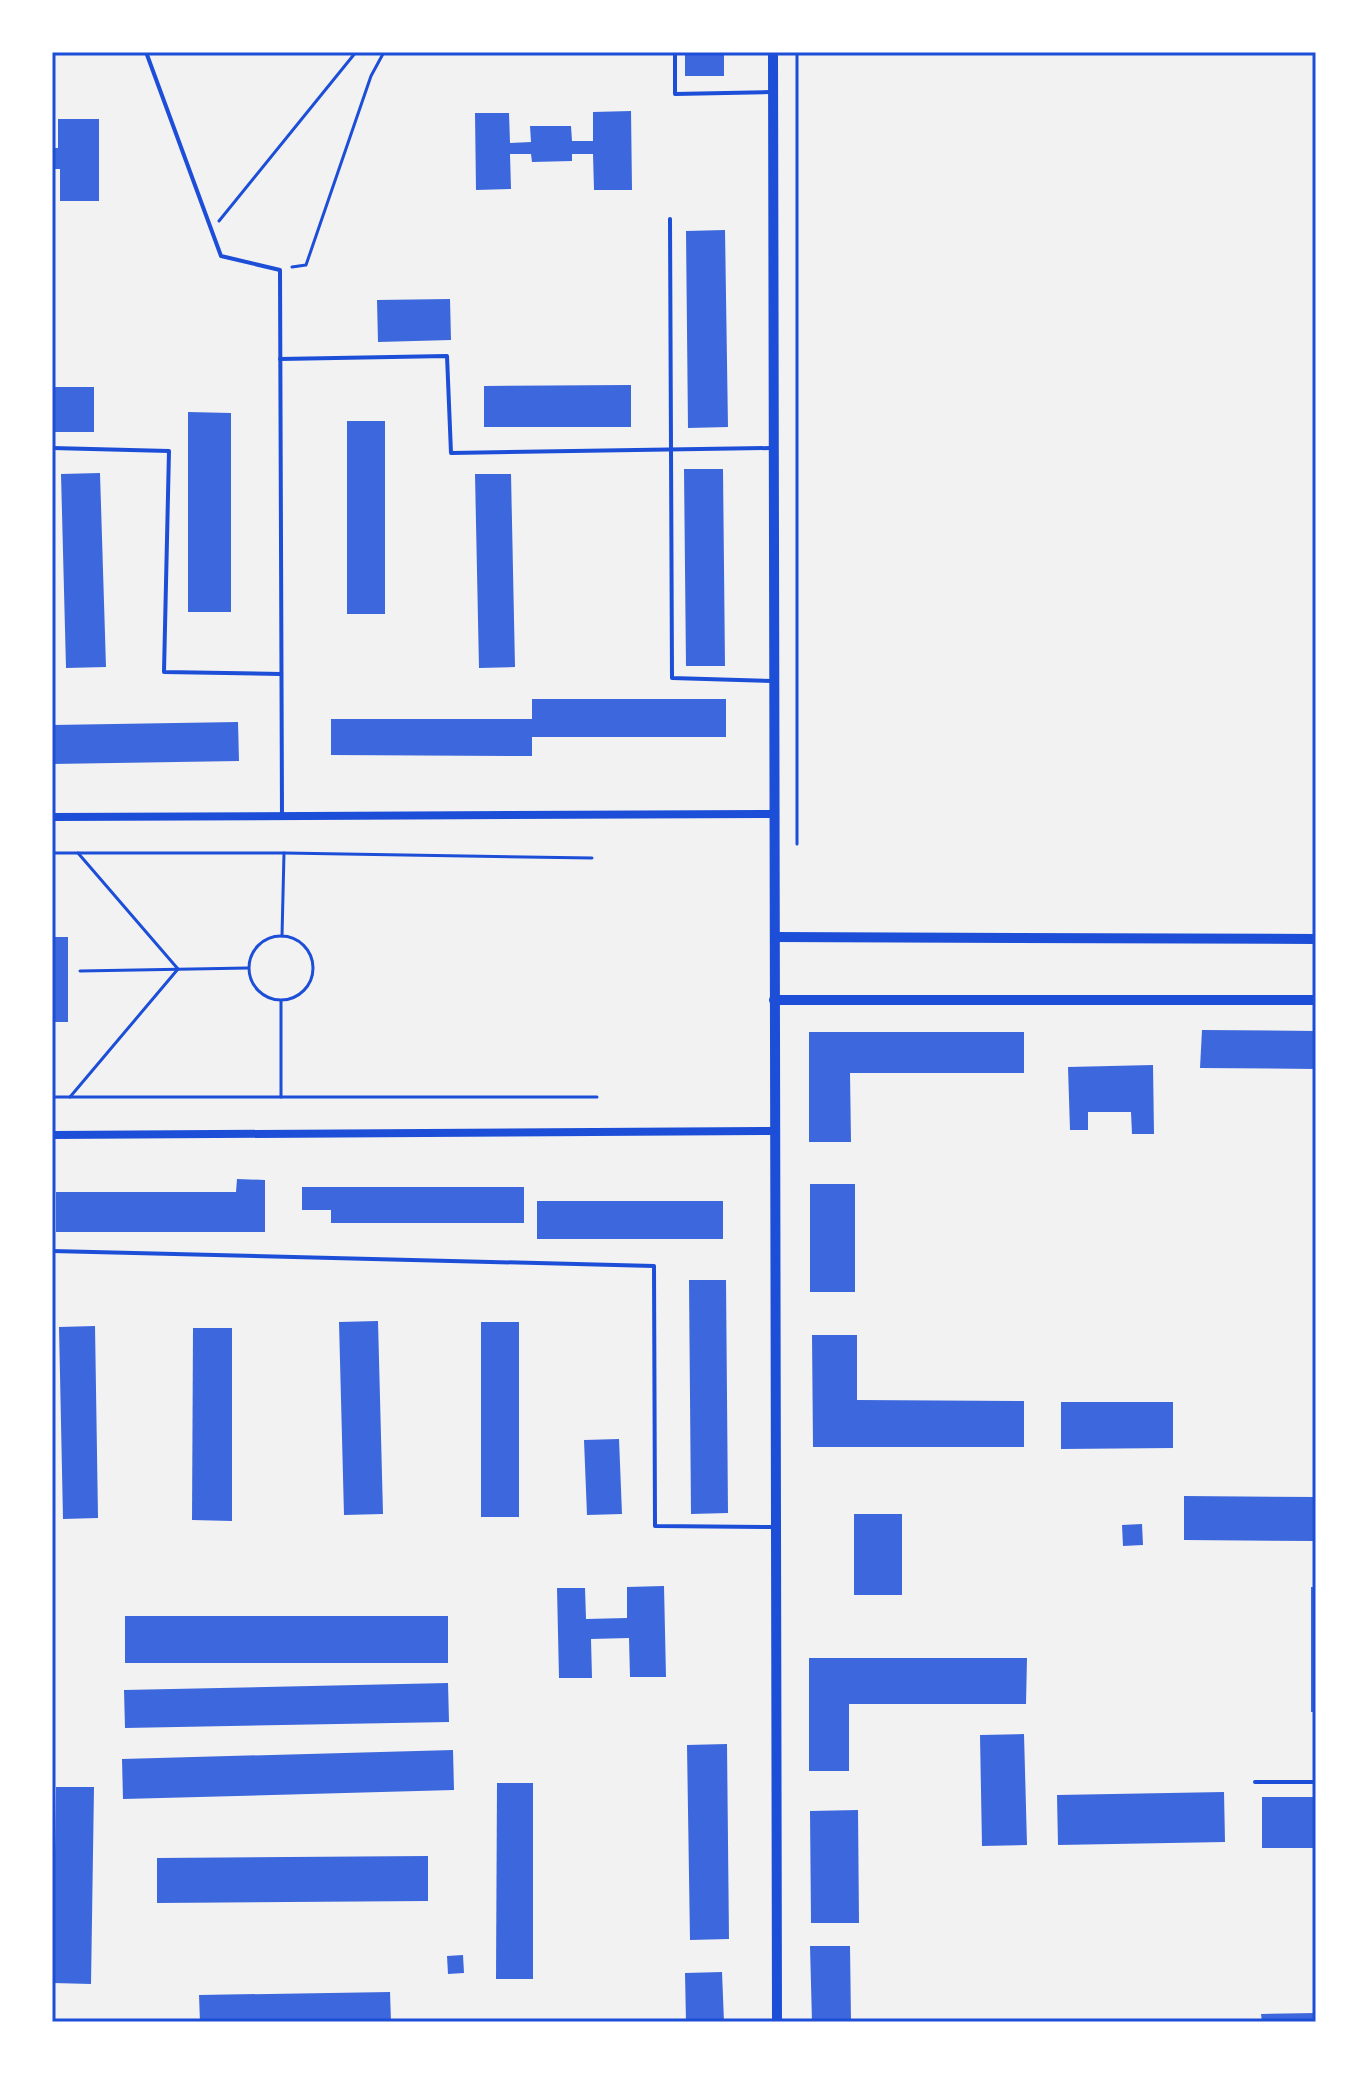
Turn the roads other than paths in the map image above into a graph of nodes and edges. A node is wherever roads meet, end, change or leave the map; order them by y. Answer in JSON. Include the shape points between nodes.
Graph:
{"nodes":[{"id":1,"x":146,"y":52,"type":"edge"},
{"id":2,"x":675,"y":52,"type":"edge"},
{"id":3,"x":773,"y":52,"type":"edge"},
{"id":4,"x":773,"y":92,"type":"junction"},
{"id":5,"x":670,"y":219,"type":"dead end"},
{"id":6,"x":280,"y":359,"type":"junction"},
{"id":7,"x":52,"y":448,"type":"edge"},
{"id":8,"x":672,"y":448,"type":"junction"},
{"id":9,"x":773,"y":448,"type":"junction"},
{"id":10,"x":281,"y":674,"type":"junction"},
{"id":11,"x":773,"y":681,"type":"junction"},
{"id":12,"x":773,"y":814,"type":"junction"},
{"id":13,"x":282,"y":816,"type":"junction"},
{"id":14,"x":52,"y":817,"type":"edge"},
{"id":15,"x":775,"y":937,"type":"junction"},
{"id":16,"x":1316,"y":939,"type":"edge"},
{"id":17,"x":774,"y":1000,"type":"junction"},
{"id":18,"x":1316,"y":1000,"type":"edge"},
{"id":19,"x":774,"y":1131,"type":"junction"},
{"id":20,"x":52,"y":1135,"type":"edge"},
{"id":21,"x":52,"y":1251,"type":"edge"},
{"id":22,"x":775,"y":1527,"type":"junction"},
{"id":23,"x":1255,"y":1782,"type":"dead end"},
{"id":24,"x":1316,"y":1782,"type":"edge"},
{"id":25,"x":777,"y":2022,"type":"edge"}],
"edges":[{"from":1,"to":6,"type":"lane","via":[[221,256],[280,270]]},
{"from":2,"to":4,"type":"lane","via":[[675,94]]},
{"from":3,"to":4,"type":"street"},
{"from":4,"to":9,"type":"street"},
{"from":5,"to":8,"type":"lane"},
{"from":6,"to":8,"type":"lane","via":[[447,356],[451,453]]},
{"from":6,"to":10,"type":"lane"},
{"from":7,"to":10,"type":"lane","via":[[169,451],[164,672]]},
{"from":8,"to":9,"type":"lane"},
{"from":8,"to":11,"type":"lane","via":[[672,678]]},
{"from":9,"to":11,"type":"street"},
{"from":10,"to":13,"type":"lane"},
{"from":11,"to":12,"type":"street"},
{"from":12,"to":13,"type":"street"},
{"from":12,"to":15,"type":"street"},
{"from":13,"to":14,"type":"street"},
{"from":15,"to":16,"type":"street"},
{"from":15,"to":17,"type":"street"},
{"from":17,"to":18,"type":"street"},
{"from":17,"to":19,"type":"street"},
{"from":19,"to":20,"type":"street"},
{"from":19,"to":22,"type":"street"},
{"from":21,"to":22,"type":"lane","via":[[654,1266],[655,1526]]},
{"from":22,"to":25,"type":"street"},
{"from":23,"to":24,"type":"lane"}]}
